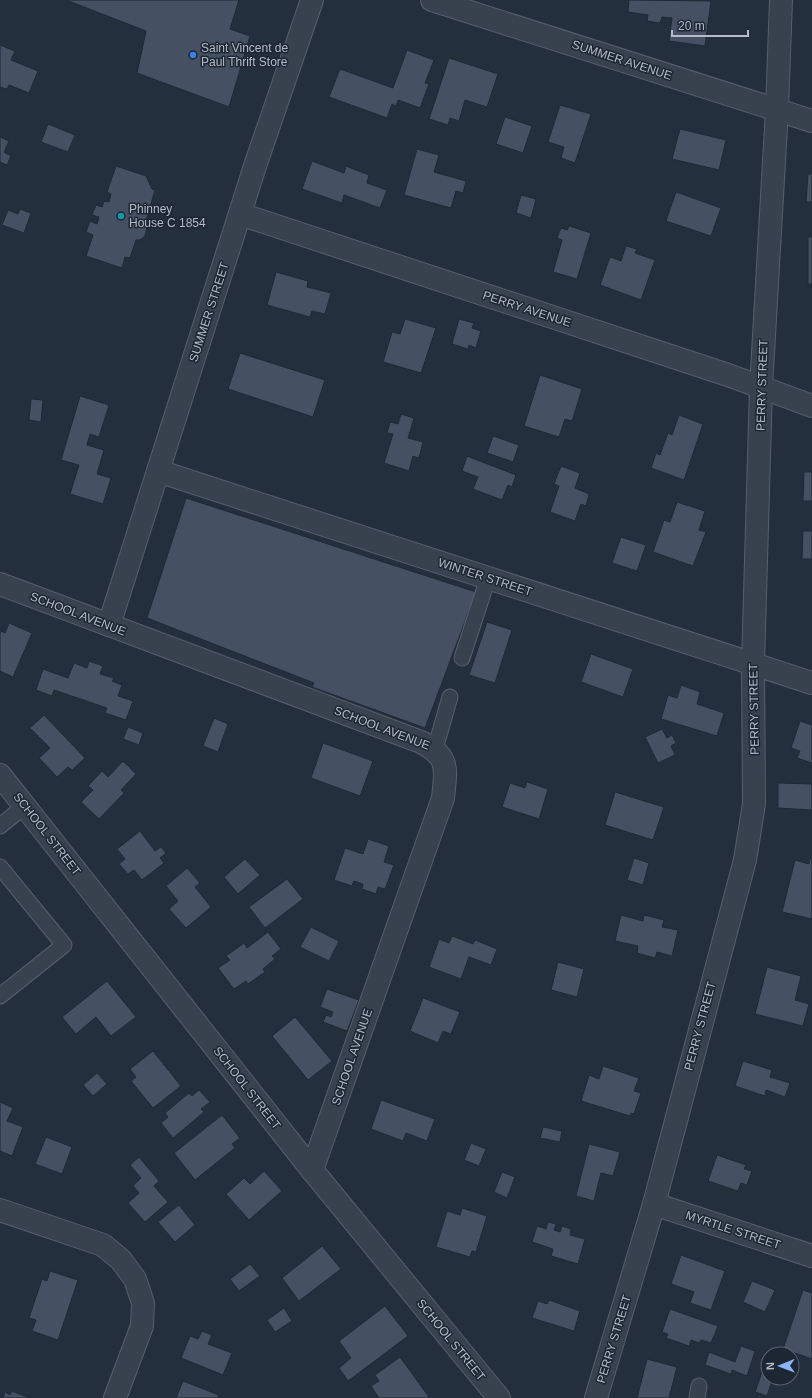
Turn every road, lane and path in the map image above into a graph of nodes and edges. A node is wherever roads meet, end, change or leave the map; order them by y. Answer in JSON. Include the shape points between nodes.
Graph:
{"nodes":[{"id":1,"x":312,"y":0,"type":"edge"},
{"id":2,"x":432,"y":0,"type":"edge"},
{"id":3,"x":781,"y":0,"type":"edge"},
{"id":4,"x":777,"y":109,"type":"junction"},
{"id":5,"x":812,"y":121,"type":"edge"},
{"id":6,"x":240,"y":214,"type":"junction"},
{"id":7,"x":761,"y":388,"type":"junction"},
{"id":8,"x":812,"y":406,"type":"edge"},
{"id":9,"x":158,"y":471,"type":"junction"},
{"id":10,"x":488,"y":578,"type":"junction"},
{"id":11,"x":0,"y":584,"type":"edge"},
{"id":12,"x":109,"y":625,"type":"junction"},
{"id":13,"x":462,"y":658,"type":"dead end"},
{"id":14,"x":753,"y":664,"type":"junction"},
{"id":15,"x":812,"y":683,"type":"edge"},
{"id":16,"x":450,"y":697,"type":"dead end"},
{"id":17,"x":435,"y":749,"type":"junction"},
{"id":18,"x":0,"y":775,"type":"edge"},
{"id":19,"x":25,"y":806,"type":"junction"},
{"id":20,"x":0,"y":826,"type":"edge"},
{"id":21,"x":0,"y":868,"type":"edge"},
{"id":22,"x":0,"y":996,"type":"edge"},
{"id":23,"x":312,"y":1170,"type":"junction"},
{"id":24,"x":654,"y":1204,"type":"junction"},
{"id":25,"x":0,"y":1210,"type":"edge"},
{"id":26,"x":812,"y":1256,"type":"edge"},
{"id":27,"x":115,"y":1398,"type":"edge"},
{"id":28,"x":499,"y":1398,"type":"edge"},
{"id":29,"x":596,"y":1398,"type":"edge"}],
"edges":[{"from":1,"to":6,"type":"street","name":"SUMMER STREET"},
{"from":2,"to":4,"type":"street","name":"SUMMER AVENUE"},
{"from":3,"to":4,"type":"street","name":"PERRY STREET"},
{"from":4,"to":5,"type":"street","name":"SUMMER AVENUE"},
{"from":4,"to":7,"type":"street","name":"PERRY STREET"},
{"from":6,"to":7,"type":"street","name":"PERRY AVENUE"},
{"from":6,"to":9,"type":"street","name":"SUMMER STREET"},
{"from":7,"to":8,"type":"street","name":"PERRY AVENUE"},
{"from":7,"to":14,"type":"street","name":"PERRY STREET"},
{"from":9,"to":10,"type":"street","name":"WINTER STREET"},
{"from":9,"to":12,"type":"street","name":"SUMMER STREET"},
{"from":10,"to":13,"type":"lane"},
{"from":10,"to":14,"type":"street","name":"WINTER STREET"},
{"from":11,"to":12,"type":"street","name":"SCHOOL AVENUE"},
{"from":12,"to":17,"type":"street","name":"SCHOOL AVENUE"},
{"from":14,"to":15,"type":"street","name":"WINTER STREET"},
{"from":14,"to":24,"type":"street","name":"PERRY STREET","via":[[754,804],[745,860]]},
{"from":16,"to":17,"type":"lane"},
{"from":17,"to":23,"type":"street","name":"SCHOOL AVENUE","via":[[443,759],[446,775],[443,798]]},
{"from":18,"to":19,"type":"street","name":"SCHOOL STREET"},
{"from":19,"to":20,"type":"lane"},
{"from":19,"to":23,"type":"street","name":"SCHOOL STREET"},
{"from":21,"to":22,"type":"lane","via":[[64,945]]},
{"from":23,"to":28,"type":"street","name":"SCHOOL STREET"},
{"from":24,"to":26,"type":"street","name":"MYRTLE STREET"},
{"from":24,"to":29,"type":"street","name":"PERRY STREET"},
{"from":25,"to":27,"type":"street","via":[[103,1245],[121,1260],[135,1279],[143,1303],[142,1326]]}]}
